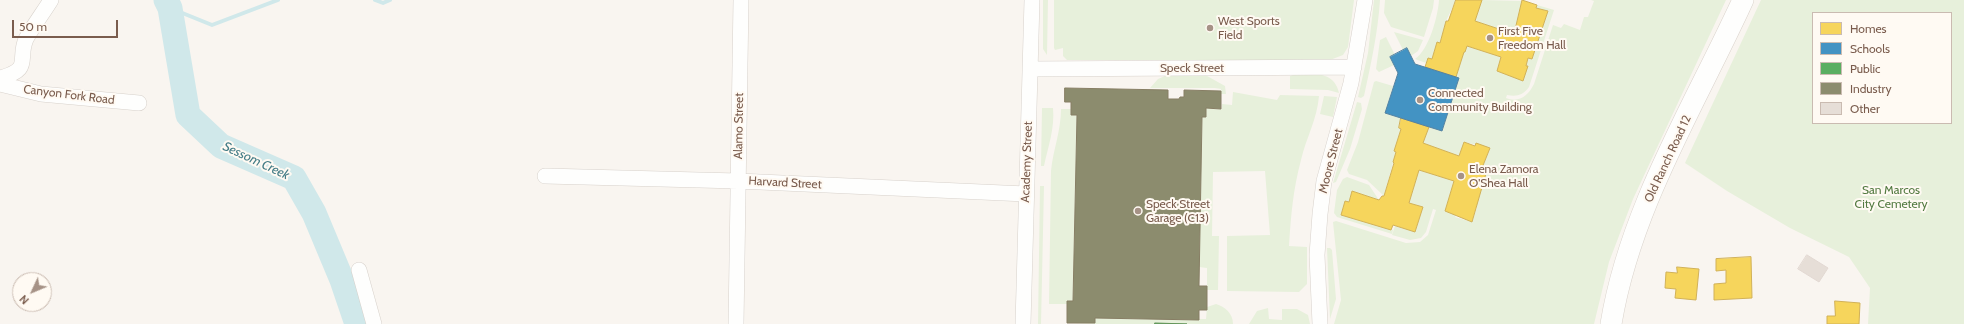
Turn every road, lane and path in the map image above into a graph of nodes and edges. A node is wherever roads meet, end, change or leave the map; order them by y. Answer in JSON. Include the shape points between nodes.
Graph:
{"nodes":[{"id":1,"x":51,"y":0,"type":"edge"},
{"id":2,"x":741,"y":0,"type":"edge"},
{"id":3,"x":1032,"y":0,"type":"edge"},
{"id":4,"x":1365,"y":0,"type":"edge"},
{"id":5,"x":1743,"y":0,"type":"edge"},
{"id":6,"x":1354,"y":67,"type":"junction"},
{"id":7,"x":1030,"y":69,"type":"junction"},
{"id":8,"x":0,"y":78,"type":"edge"},
{"id":9,"x":0,"y":84,"type":"edge"},
{"id":10,"x":139,"y":103,"type":"dead end"},
{"id":11,"x":545,"y":176,"type":"dead end"},
{"id":12,"x":738,"y":181,"type":"junction"},
{"id":13,"x":1026,"y":194,"type":"junction"},
{"id":14,"x":359,"y":270,"type":"dead end"},
{"id":15,"x":374,"y":324,"type":"edge"},
{"id":16,"x":736,"y":324,"type":"edge"},
{"id":17,"x":1023,"y":324,"type":"edge"},
{"id":18,"x":1320,"y":324,"type":"edge"},
{"id":19,"x":1610,"y":324,"type":"edge"}],
"edges":[{"from":1,"to":8,"type":"street","via":[[26,41],[23,64],[13,74]]},
{"from":2,"to":12,"type":"street","name":"Alamo Street"},
{"from":3,"to":7,"type":"street","name":"Academy Street"},
{"from":4,"to":6,"type":"street","name":"Moore Street"},
{"from":5,"to":19,"type":"main road","name":"Old Ranch Road 12","via":[[1645,207],[1624,268]]},
{"from":6,"to":7,"type":"street","name":"Speck Street"},
{"from":6,"to":18,"type":"street","name":"Moore Street","via":[[1324,181],[1317,255]]},
{"from":7,"to":13,"type":"street","name":"Academy Street"},
{"from":9,"to":10,"type":"street","name":"Canyon Fork Road","via":[[41,94]]},
{"from":11,"to":12,"type":"street","name":"Harvard Street"},
{"from":12,"to":13,"type":"street","name":"Harvard Street"},
{"from":12,"to":16,"type":"street","name":"Alamo Street"},
{"from":13,"to":17,"type":"street","name":"Academy Street"},
{"from":14,"to":15,"type":"street"}]}
